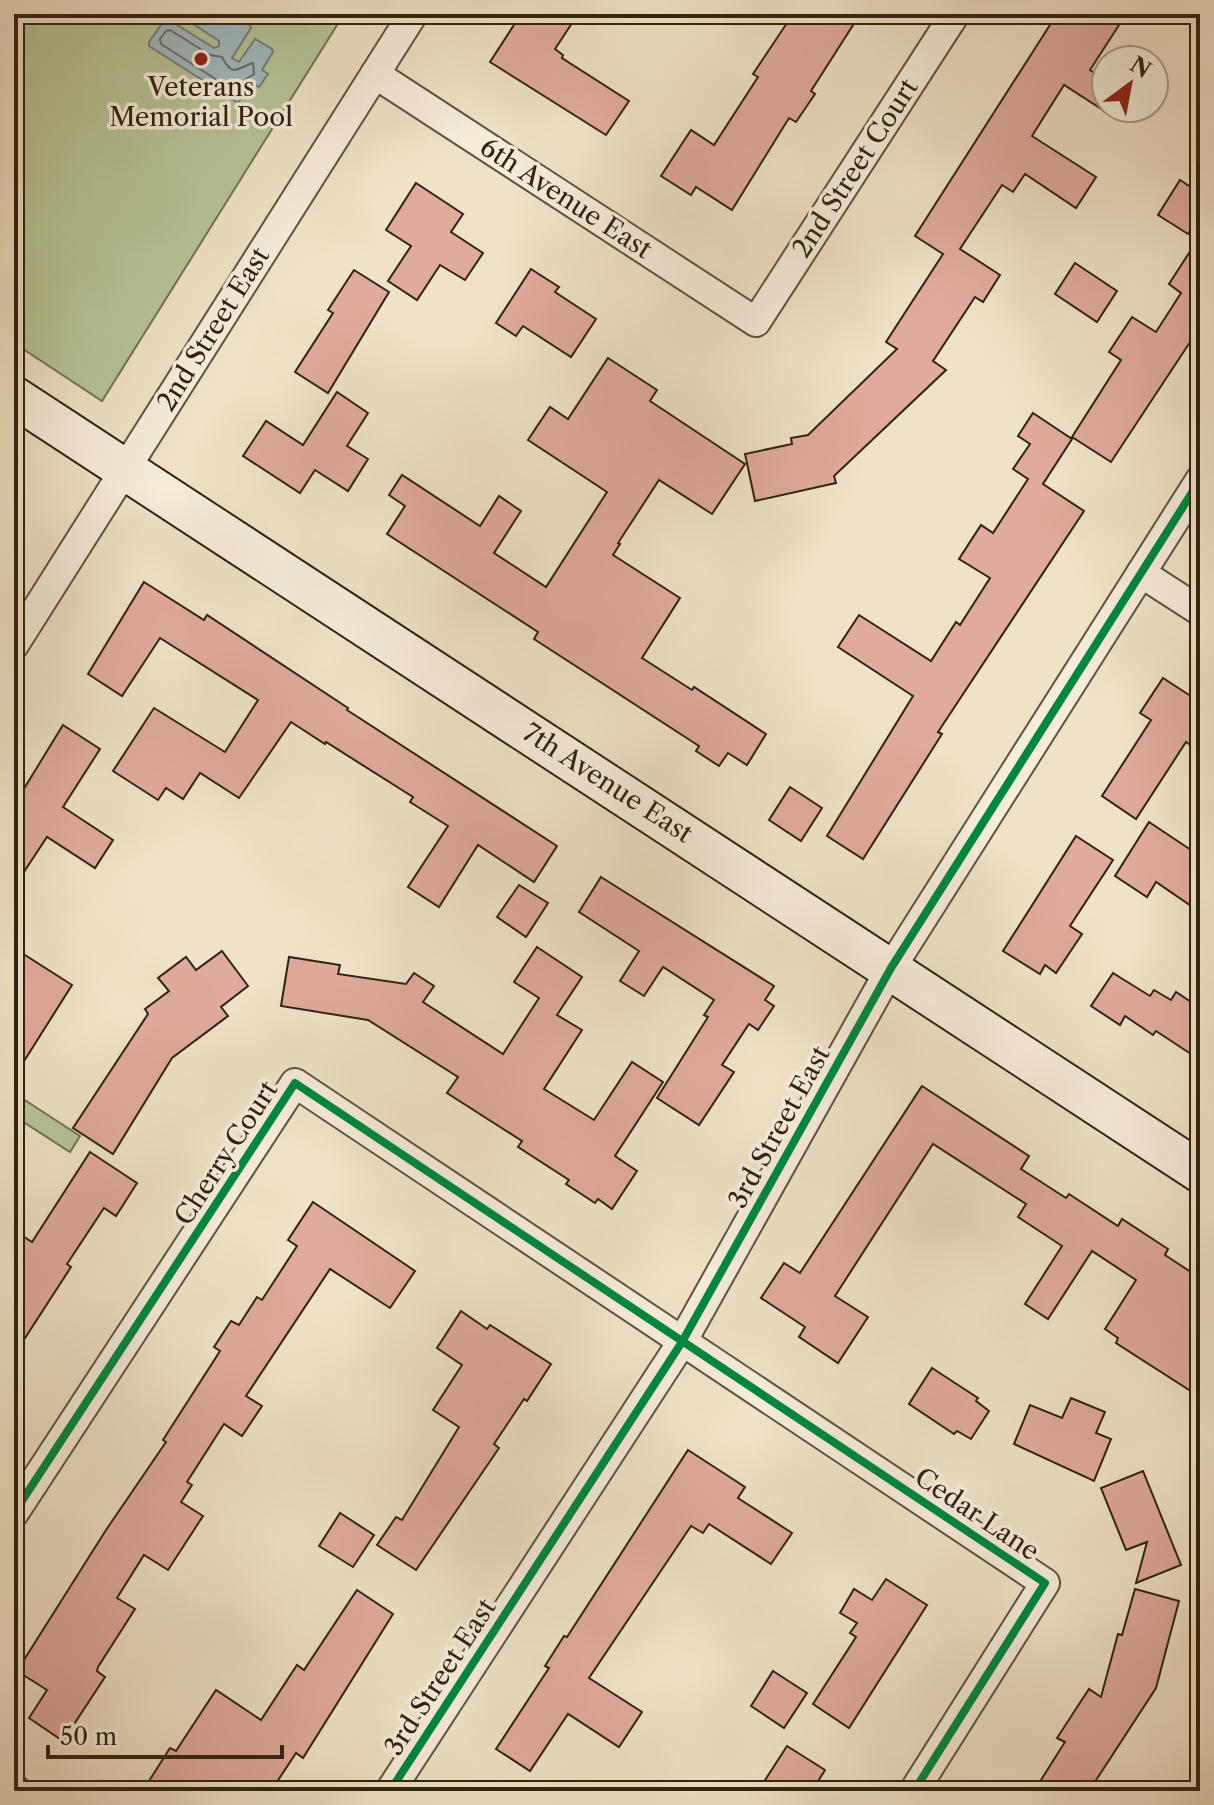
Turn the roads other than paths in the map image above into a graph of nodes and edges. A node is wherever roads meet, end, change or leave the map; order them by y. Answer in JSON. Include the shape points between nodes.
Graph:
{"nodes":[{"id":1,"x":413,"y":14,"type":"edge"},
{"id":2,"x":955,"y":14,"type":"edge"},
{"id":3,"x":375,"y":74,"type":"junction"},
{"id":4,"x":756,"y":322,"type":"joint"},
{"id":5,"x":14,"y":397,"type":"edge"},
{"id":6,"x":124,"y":469,"type":"junction"},
{"id":7,"x":1200,"y":480,"type":"edge"},
{"id":8,"x":1141,"y":573,"type":"junction"},
{"id":9,"x":1200,"y":611,"type":"edge"},
{"id":10,"x":14,"y":645,"type":"edge"},
{"id":11,"x":891,"y":968,"type":"junction"},
{"id":12,"x":1200,"y":1172,"type":"edge"},
{"id":13,"x":682,"y":1342,"type":"junction"},
{"id":14,"x":14,"y":1513,"type":"edge"},
{"id":15,"x":390,"y":1791,"type":"edge"},
{"id":16,"x":914,"y":1791,"type":"edge"}],
"edges":[{"from":1,"to":3,"type":"street","name":"2nd Street East"},
{"from":2,"to":4,"type":"street","name":"2nd Street Court"},
{"from":3,"to":4,"type":"street","name":"6th Avenue East"},
{"from":3,"to":6,"type":"street","name":"2nd Street East"},
{"from":5,"to":6,"type":"street","name":"7th Avenue East"},
{"from":6,"to":10,"type":"street","name":"2nd Street East"},
{"from":6,"to":11,"type":"street","name":"7th Avenue East"},
{"from":7,"to":8,"type":"street","name":"3rd Street East"},
{"from":8,"to":9,"type":"street"},
{"from":8,"to":11,"type":"street","name":"3rd Street East"},
{"from":11,"to":12,"type":"street","name":"7th Avenue East"},
{"from":11,"to":13,"type":"street","name":"3rd Street East"},
{"from":13,"to":14,"type":"street","name":"Cherry Court","via":[[295,1083]]},
{"from":13,"to":15,"type":"street","name":"3rd Street East"},
{"from":13,"to":16,"type":"street","name":"Cedar Lane","via":[[1045,1583]]}]}
